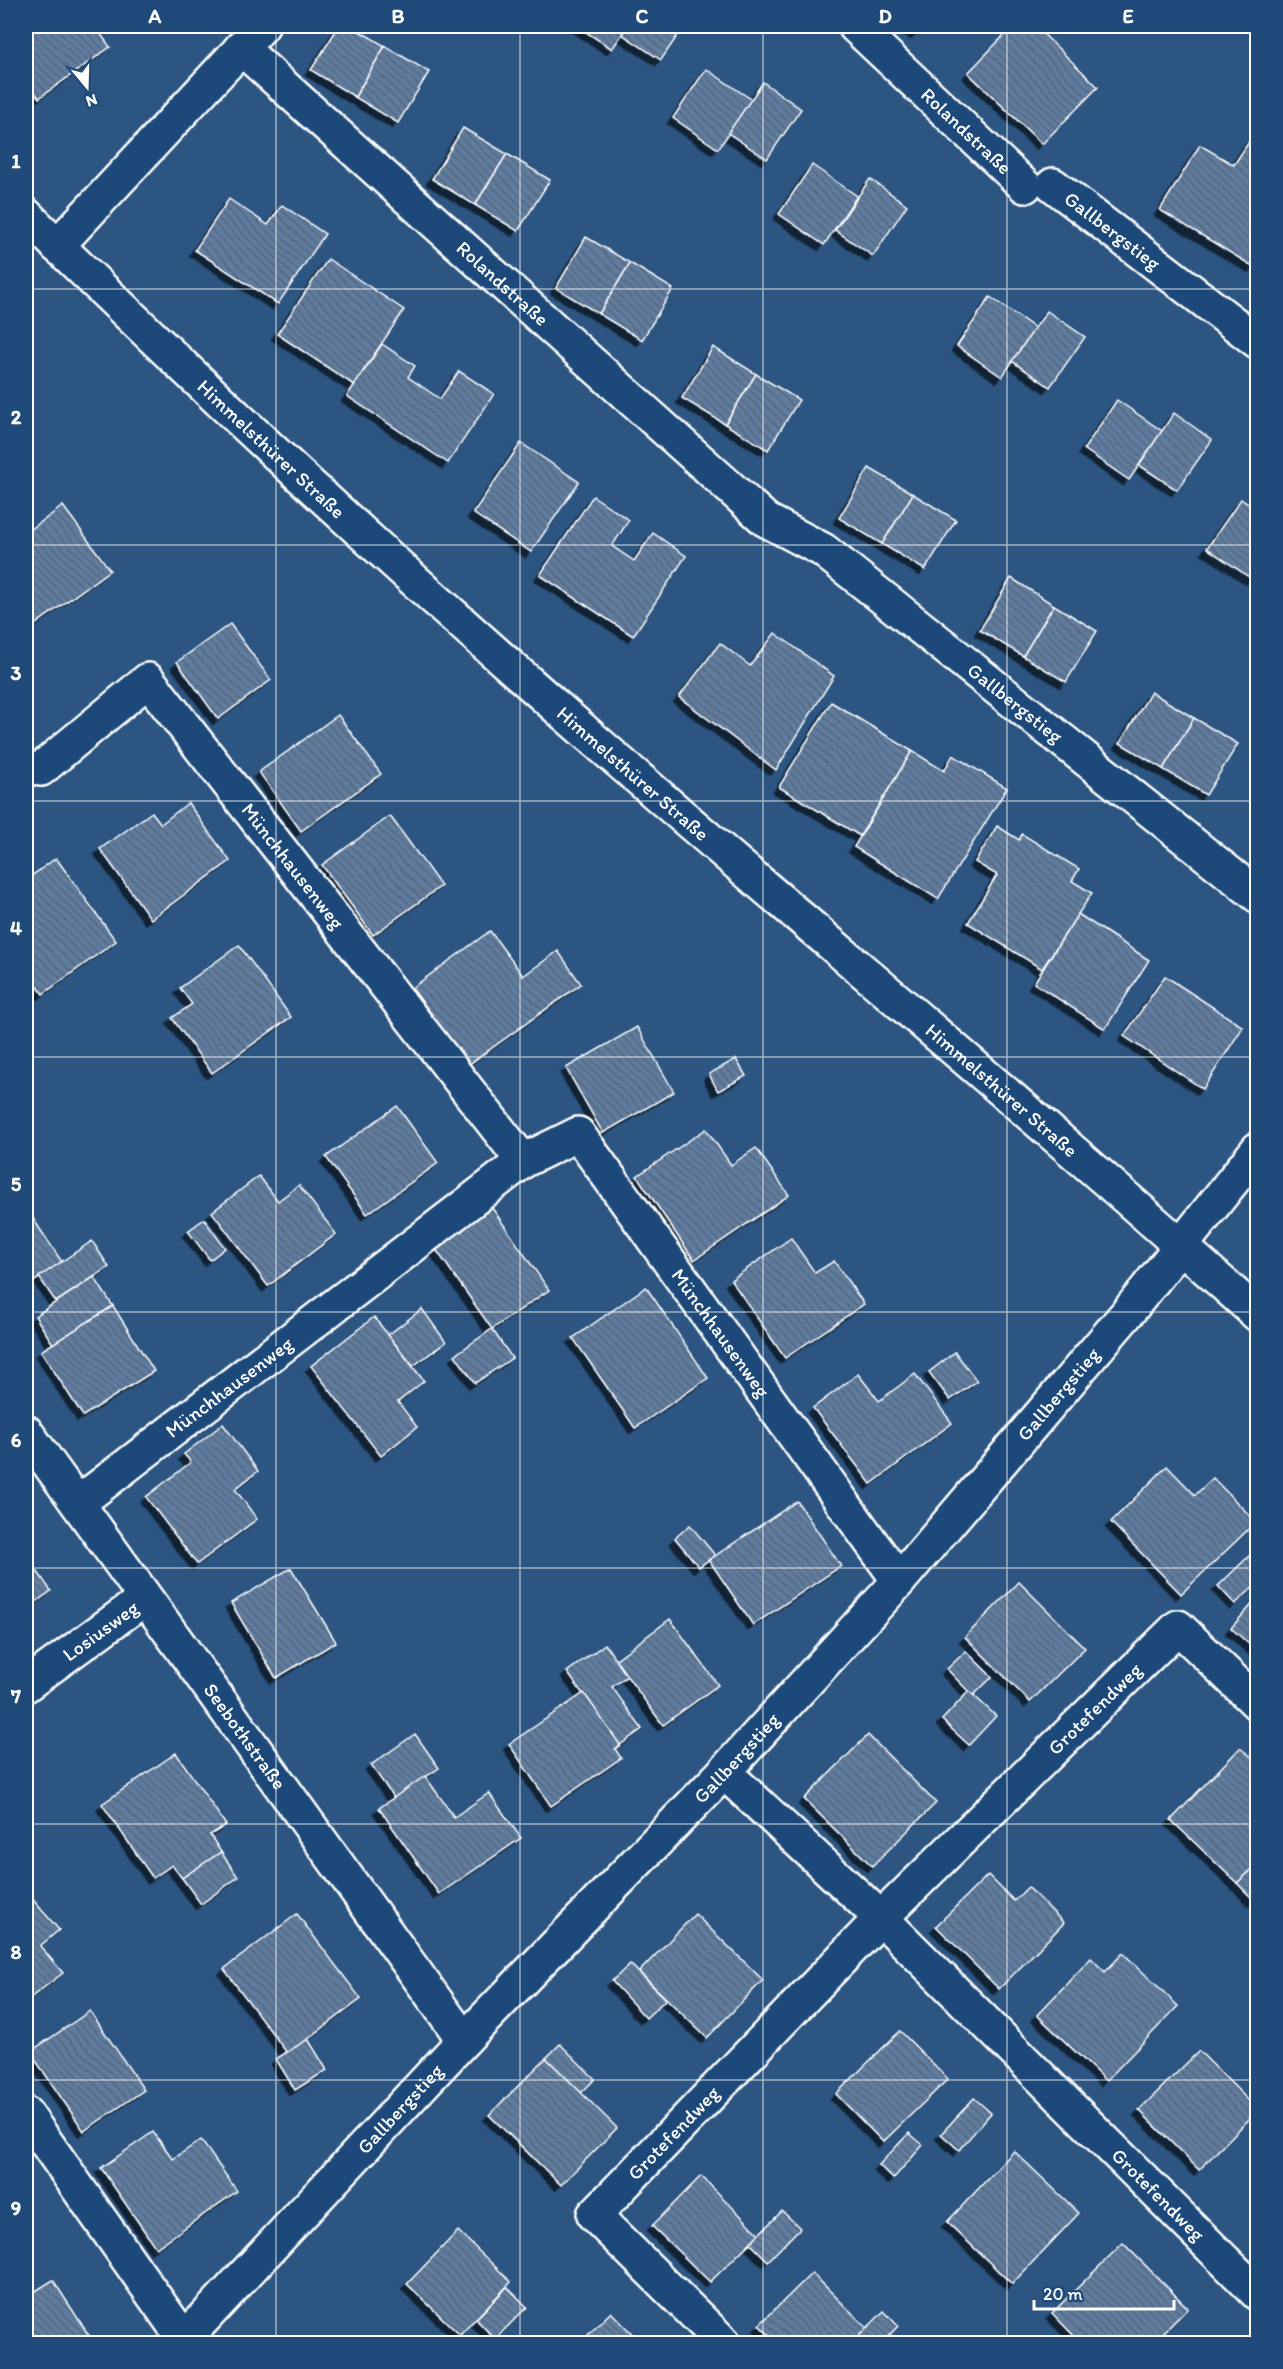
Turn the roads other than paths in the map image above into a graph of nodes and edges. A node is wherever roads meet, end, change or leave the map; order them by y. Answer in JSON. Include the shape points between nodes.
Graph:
{"nodes":[{"id":1,"x":855,"y":26,"type":"edge"},
{"id":2,"x":251,"y":37,"type":"edge"},
{"id":3,"x":1039,"y":185,"type":"joint"},
{"id":4,"x":26,"y":215,"type":"edge"},
{"id":5,"x":57,"y":246,"type":"junction"},
{"id":6,"x":1257,"y":342,"type":"edge"},
{"id":7,"x":766,"y":520,"type":"joint"},
{"id":8,"x":31,"y":766,"type":"edge"},
{"id":9,"x":1257,"y":896,"type":"edge"},
{"id":10,"x":1257,"y":1149,"type":"edge"},
{"id":11,"x":524,"y":1161,"type":"junction"},
{"id":12,"x":1181,"y":1246,"type":"junction"},
{"id":13,"x":1257,"y":1315,"type":"edge"},
{"id":14,"x":26,"y":1432,"type":"edge"},
{"id":15,"x":78,"y":1503,"type":"junction"},
{"id":16,"x":899,"y":1581,"type":"junction"},
{"id":17,"x":144,"y":1599,"type":"junction"},
{"id":18,"x":26,"y":1685,"type":"edge"},
{"id":19,"x":1257,"y":1704,"type":"edge"},
{"id":20,"x":724,"y":1772,"type":"junction"},
{"id":21,"x":881,"y":1918,"type":"junction"},
{"id":22,"x":464,"y":2040,"type":"junction"},
{"id":23,"x":26,"y":2114,"type":"edge"},
{"id":24,"x":1257,"y":2294,"type":"edge"},
{"id":25,"x":182,"y":2342,"type":"edge"},
{"id":26,"x":725,"y":2343,"type":"edge"}],
"edges":[{"from":1,"to":3,"type":"street","name":"Rolandstraße"},
{"from":2,"to":5,"type":"street","name":"Rolandstraße"},
{"from":2,"to":7,"type":"street","name":"Rolandstraße"},
{"from":3,"to":6,"type":"street","name":"Gallbergstieg"},
{"from":4,"to":5,"type":"street","name":"Himmelsthürer Straße"},
{"from":5,"to":12,"type":"street","name":"Himmelsthürer Straße","via":[[349,522],[597,743]]},
{"from":7,"to":9,"type":"street","name":"Gallbergstieg","via":[[823,550]]},
{"from":8,"to":11,"type":"street","name":"Münchhausenweg","via":[[148,680]]},
{"from":10,"to":12,"type":"street","name":"Gallbergstieg"},
{"from":11,"to":15,"type":"street","name":"Münchhausenweg"},
{"from":11,"to":16,"type":"street","name":"Münchhausenweg","via":[[578,1134]]},
{"from":12,"to":13,"type":"street","name":"Himmelsthürer Straße"},
{"from":12,"to":16,"type":"street","name":"Gallbergstieg"},
{"from":14,"to":15,"type":"street","name":"Seebothstraße"},
{"from":15,"to":17,"type":"street","name":"Seebothstraße"},
{"from":16,"to":20,"type":"street","name":"Gallbergstieg"},
{"from":17,"to":18,"type":"street","name":"Losiusweg"},
{"from":17,"to":22,"type":"street","name":"Seebothstraße"},
{"from":19,"to":21,"type":"street","name":"Grotefendweg","via":[[1178,1627]]},
{"from":20,"to":21,"type":"street","name":"Grotefendweg"},
{"from":20,"to":22,"type":"street","name":"Gallbergstieg"},
{"from":21,"to":24,"type":"street","name":"Grotefendweg"},
{"from":21,"to":26,"type":"street","name":"Grotefendweg","via":[[594,2215]]},
{"from":22,"to":25,"type":"street","name":"Gallbergstieg"},
{"from":23,"to":25,"type":"street","name":"Gallbergstieg"}]}
